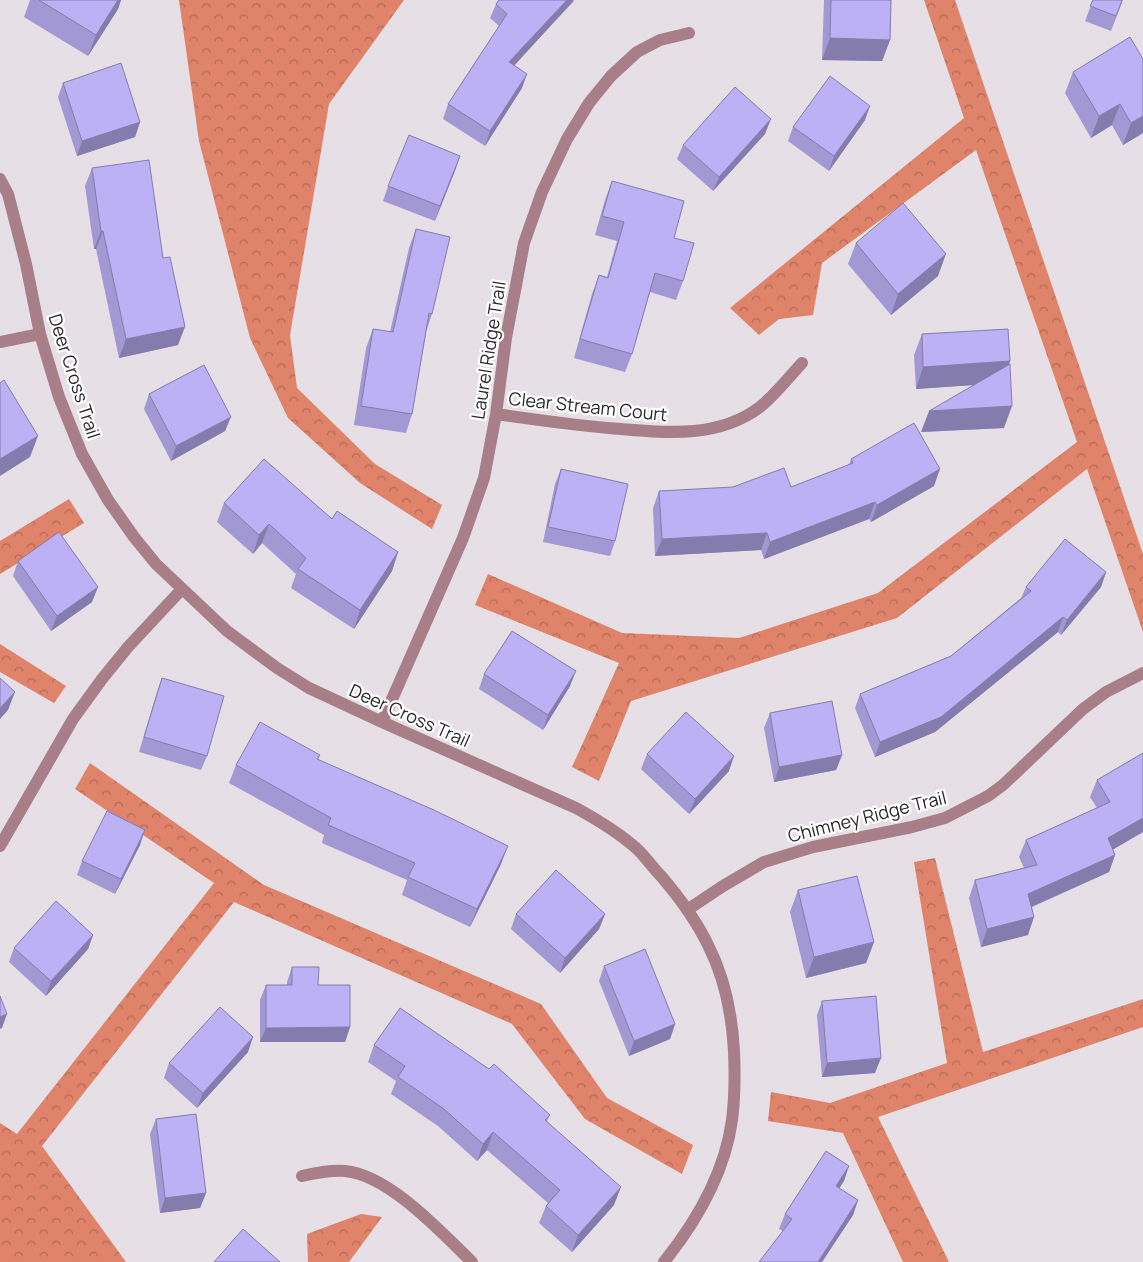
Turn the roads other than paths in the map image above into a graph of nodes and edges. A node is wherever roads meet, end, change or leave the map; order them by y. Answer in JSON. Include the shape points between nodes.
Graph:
{"nodes":[{"id":1,"x":689,"y":33,"type":"dead end"},
{"id":2,"x":0,"y":179,"type":"edge"},
{"id":3,"x":40,"y":334,"type":"junction"},
{"id":4,"x":0,"y":342,"type":"edge"},
{"id":5,"x":802,"y":363,"type":"dead end"},
{"id":6,"x":496,"y":414,"type":"junction"},
{"id":7,"x":182,"y":589,"type":"junction"},
{"id":8,"x":1143,"y":672,"type":"edge"},
{"id":9,"x":382,"y":722,"type":"junction"},
{"id":10,"x":0,"y":846,"type":"edge"},
{"id":11,"x":687,"y":910,"type":"junction"},
{"id":12,"x":302,"y":1176,"type":"dead end"},
{"id":13,"x":472,"y":1262,"type":"edge"},
{"id":14,"x":664,"y":1262,"type":"edge"}],
"edges":[{"from":1,"to":6,"type":"street","name":"Laurel Ridge Trail","via":[[660,40],[637,52],[589,103],[567,139],[542,192],[524,244]]},
{"from":2,"to":3,"type":"street","name":"Deer Cross Trail","via":[[8,194]]},
{"from":3,"to":4,"type":"street"},
{"from":3,"to":7,"type":"street","name":"Deer Cross Trail","via":[[59,397],[86,462],[134,537]]},
{"from":5,"to":6,"type":"street","name":"Clear Stream Court","via":[[760,407],[711,429],[674,433],[584,427]]},
{"from":6,"to":9,"type":"street","name":"Laurel Ridge Trail","via":[[484,478],[463,538]]},
{"from":7,"to":9,"type":"street","name":"Deer Cross Trail","via":[[227,631],[277,668],[309,688]]},
{"from":7,"to":10,"type":"street","via":[[102,679],[73,720]]},
{"from":8,"to":11,"type":"street","name":"Chimney Ridge Trail","via":[[1083,709],[988,796],[945,818],[813,847],[764,862]]},
{"from":9,"to":11,"type":"street","name":"Deer Cross Trail","via":[[599,821],[636,848]]},
{"from":11,"to":14,"type":"street","name":"Deer Cross Trail","via":[[709,945],[726,994],[733,1027],[735,1079],[732,1120],[714,1180],[694,1220]]},
{"from":12,"to":13,"type":"street","via":[[346,1171],[380,1183],[400,1196]]}]}
